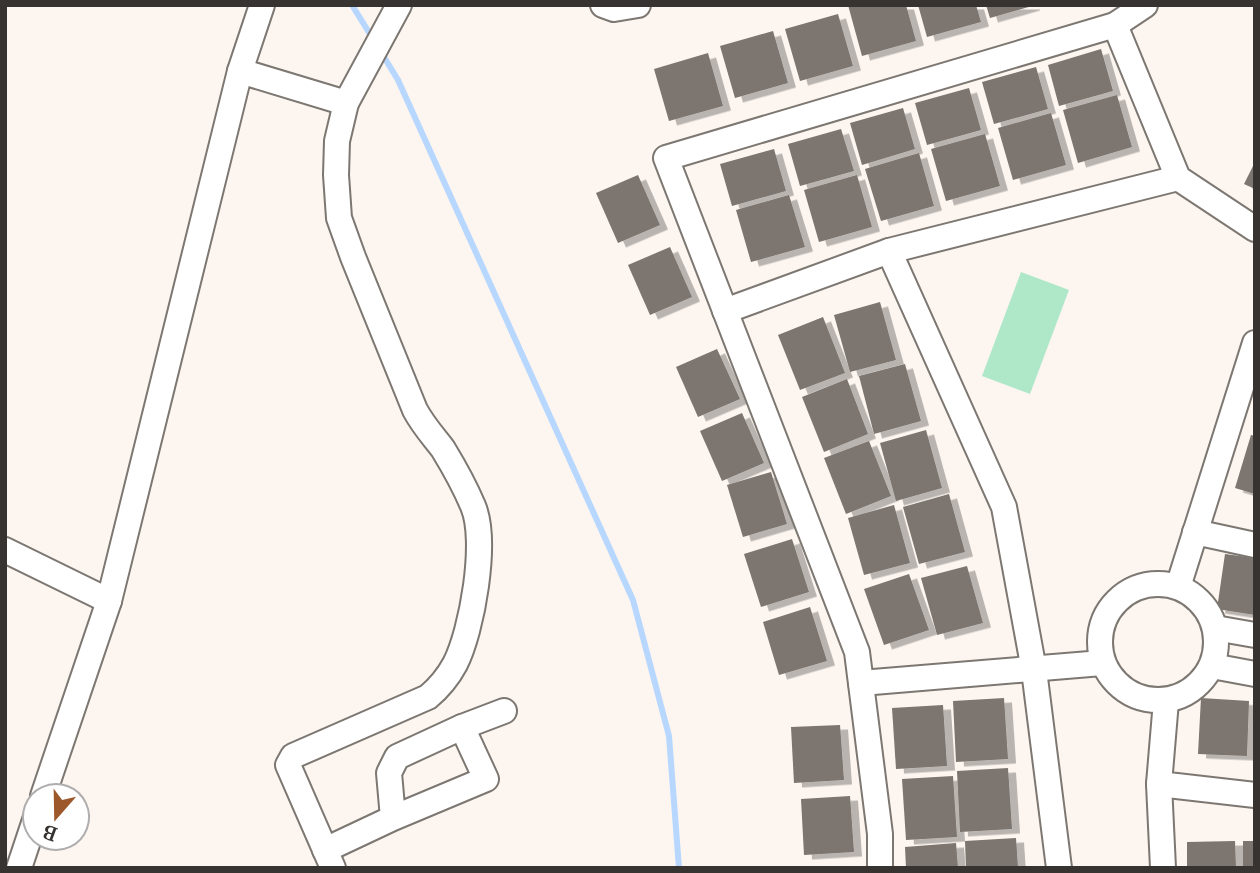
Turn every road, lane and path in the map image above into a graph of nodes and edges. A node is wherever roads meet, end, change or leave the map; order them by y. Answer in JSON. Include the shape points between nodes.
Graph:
{"nodes":[{"id":1,"x":262,"y":5,"type":"edge"},
{"id":2,"x":603,"y":5,"type":"edge"},
{"id":3,"x":638,"y":5,"type":"edge"},
{"id":4,"x":1145,"y":5,"type":"edge"},
{"id":5,"x":394,"y":16,"type":"edge"},
{"id":6,"x":1115,"y":25,"type":"junction"},
{"id":7,"x":240,"y":71,"type":"junction"},
{"id":8,"x":349,"y":96,"type":"junction"},
{"id":9,"x":1178,"y":178,"type":"junction"},
{"id":10,"x":1255,"y":229,"type":"edge"},
{"id":11,"x":890,"y":251,"type":"junction"},
{"id":12,"x":725,"y":311,"type":"junction"},
{"id":13,"x":1255,"y":343,"type":"edge"},
{"id":14,"x":1195,"y":532,"type":"junction"},
{"id":15,"x":1255,"y":545,"type":"edge"},
{"id":16,"x":5,"y":550,"type":"edge"},
{"id":17,"x":1178,"y":587,"type":"junction"},
{"id":18,"x":109,"y":601,"type":"junction"},
{"id":19,"x":1215,"y":628,"type":"junction"},
{"id":20,"x":1255,"y":635,"type":"edge"},
{"id":21,"x":1102,"y":663,"type":"junction"},
{"id":22,"x":1212,"y":666,"type":"junction"},
{"id":23,"x":1034,"y":670,"type":"junction"},
{"id":24,"x":1255,"y":674,"type":"edge"},
{"id":25,"x":861,"y":683,"type":"junction"},
{"id":26,"x":1166,"y":701,"type":"junction"},
{"id":27,"x":504,"y":711,"type":"dead end"},
{"id":28,"x":462,"y":727,"type":"junction"},
{"id":29,"x":48,"y":782,"type":"edge"},
{"id":30,"x":1159,"y":783,"type":"junction"},
{"id":31,"x":1255,"y":795,"type":"edge"},
{"id":32,"x":393,"y":818,"type":"junction"},
{"id":33,"x":329,"y":859,"type":"edge"},
{"id":34,"x":880,"y":868,"type":"edge"},
{"id":35,"x":1059,"y":868,"type":"edge"},
{"id":36,"x":1163,"y":868,"type":"edge"}],
"edges":[{"from":1,"to":7,"type":"street"},
{"from":2,"to":3,"type":"street","via":[[614,9]]},
{"from":4,"to":6,"type":"street"},
{"from":5,"to":8,"type":"street"},
{"from":6,"to":9,"type":"street"},
{"from":6,"to":12,"type":"street","via":[[666,158]]},
{"from":7,"to":8,"type":"street"},
{"from":7,"to":18,"type":"street"},
{"from":8,"to":33,"type":"street","via":[[337,141],[340,218],[415,410],[475,510],[480,551],[470,623],[442,685],[428,697],[292,756],[288,765]]},
{"from":9,"to":10,"type":"street"},
{"from":9,"to":11,"type":"street"},
{"from":11,"to":12,"type":"street"},
{"from":11,"to":23,"type":"street","via":[[1004,507]]},
{"from":12,"to":25,"type":"street","via":[[857,652]]},
{"from":13,"to":14,"type":"street"},
{"from":14,"to":15,"type":"street"},
{"from":14,"to":17,"type":"street"},
{"from":16,"to":18,"type":"street"},
{"from":17,"to":19,"type":"street","via":[[1207,610]]},
{"from":17,"to":21,"type":"street","via":[[1159,583],[1123,595],[1101,625]]},
{"from":18,"to":29,"type":"street"},
{"from":19,"to":20,"type":"street"},
{"from":19,"to":22,"type":"street"},
{"from":21,"to":23,"type":"street"},
{"from":21,"to":26,"type":"street","via":[[1128,693]]},
{"from":22,"to":24,"type":"street"},
{"from":22,"to":26,"type":"street","via":[[1201,682]]},
{"from":23,"to":25,"type":"street"},
{"from":23,"to":35,"type":"street"},
{"from":25,"to":34,"type":"street"},
{"from":26,"to":30,"type":"street"},
{"from":27,"to":28,"type":"street"},
{"from":28,"to":32,"type":"street","via":[[397,757],[389,772]]},
{"from":28,"to":32,"type":"street","via":[[486,779]]},
{"from":30,"to":31,"type":"street"},
{"from":30,"to":36,"type":"street"},
{"from":32,"to":33,"type":"street"}]}
